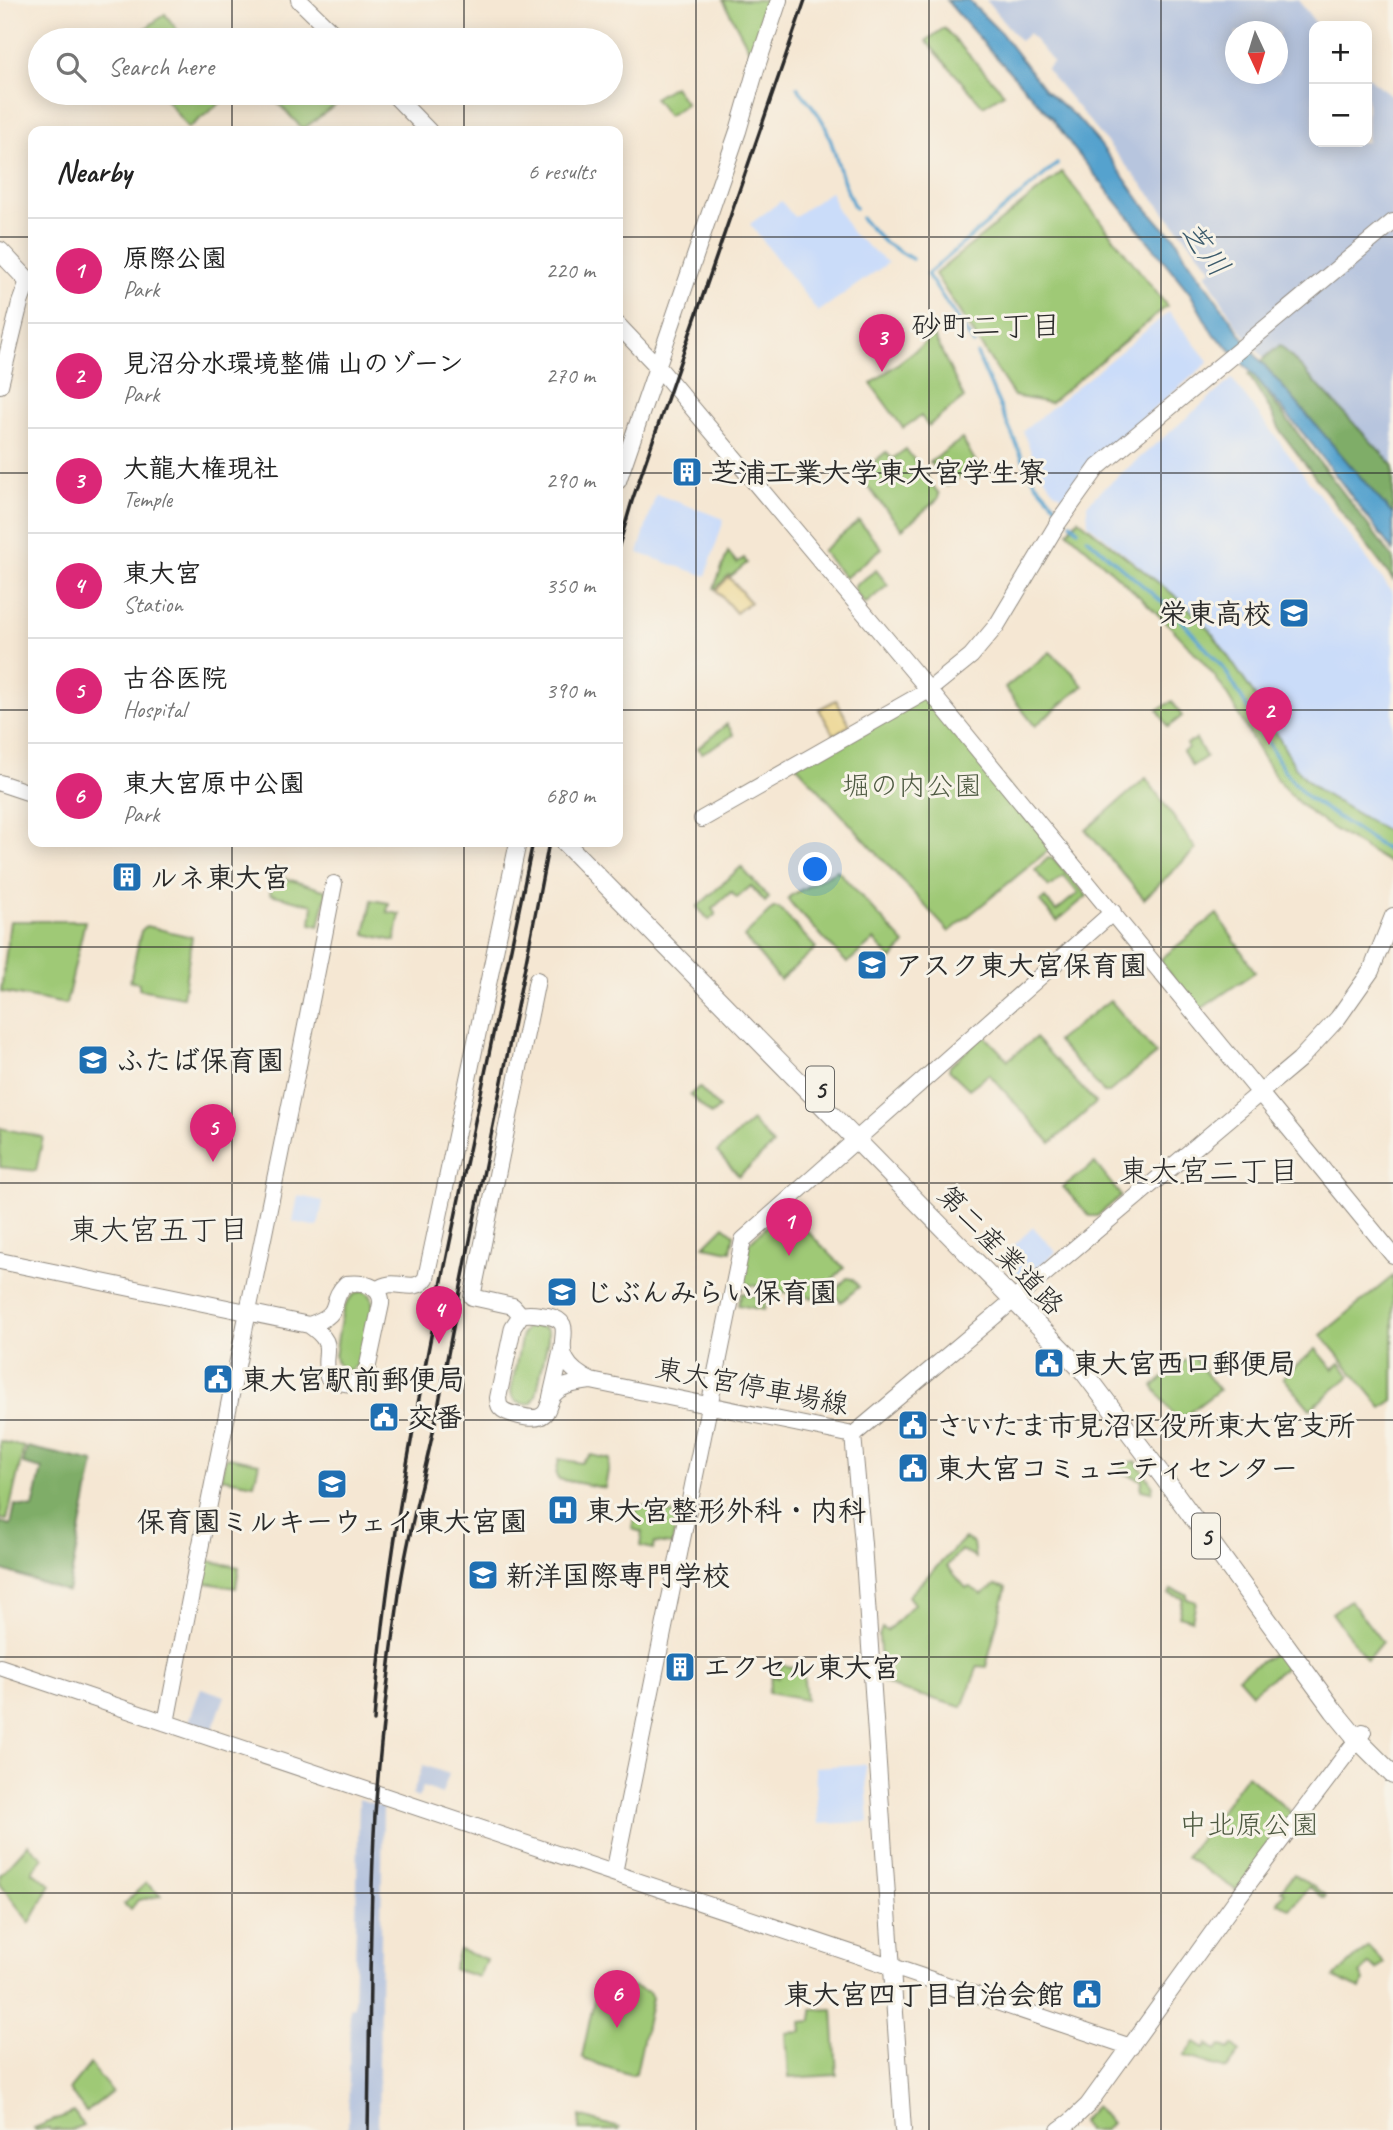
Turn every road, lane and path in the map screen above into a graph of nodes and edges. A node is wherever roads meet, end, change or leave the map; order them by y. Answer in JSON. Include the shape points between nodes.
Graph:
{"nodes":[{"id":1,"x":299,"y":0,"type":"edge"},
{"id":2,"x":779,"y":0,"type":"edge"},
{"id":3,"x":328,"y":28,"type":"edge"},
{"id":4,"x":404,"y":105,"type":"edge"},
{"id":5,"x":424,"y":126,"type":"edge"},
{"id":6,"x":1393,"y":222,"type":"edge"},
{"id":7,"x":0,"y":251,"type":"edge"},
{"id":8,"x":0,"y":265,"type":"edge"},
{"id":9,"x":28,"y":286,"type":"edge"},
{"id":10,"x":28,"y":287,"type":"edge"},
{"id":11,"x":28,"y":295,"type":"edge"},
{"id":12,"x":623,"y":330,"type":"edge"},
{"id":13,"x":657,"y":367,"type":"junction"},
{"id":14,"x":0,"y":385,"type":"edge"},
{"id":15,"x":623,"y":466,"type":"edge"},
{"id":16,"x":929,"y":690,"type":"junction"},
{"id":17,"x":0,"y":783,"type":"edge"},
{"id":18,"x":28,"y":792,"type":"edge"},
{"id":19,"x":702,"y":819,"type":"dead end"},
{"id":20,"x":517,"y":847,"type":"edge"},
{"id":21,"x":570,"y":847,"type":"edge"},
{"id":22,"x":582,"y":847,"type":"edge"},
{"id":23,"x":334,"y":884,"type":"dead end"},
{"id":24,"x":616,"y":887,"type":"junction"},
{"id":25,"x":1113,"y":912,"type":"junction"},
{"id":26,"x":1393,"y":916,"type":"edge"},
{"id":27,"x":537,"y":980,"type":"dead end"},
{"id":28,"x":1260,"y":1092,"type":"junction"},
{"id":29,"x":859,"y":1135,"type":"junction"},
{"id":30,"x":1393,"y":1255,"type":"edge"},
{"id":31,"x":0,"y":1261,"type":"edge"},
{"id":32,"x":377,"y":1290,"type":"junction"},
{"id":33,"x":1018,"y":1297,"type":"junction"},
{"id":34,"x":338,"y":1301,"type":"junction"},
{"id":35,"x":247,"y":1312,"type":"junction"},
{"id":36,"x":521,"y":1315,"type":"junction"},
{"id":37,"x":309,"y":1325,"type":"junction"},
{"id":38,"x":562,"y":1349,"type":"junction"},
{"id":39,"x":329,"y":1351,"type":"junction"},
{"id":40,"x":591,"y":1381,"type":"junction"},
{"id":41,"x":551,"y":1397,"type":"junction"},
{"id":42,"x":708,"y":1405,"type":"junction"},
{"id":43,"x":853,"y":1435,"type":"junction"},
{"id":44,"x":0,"y":1667,"type":"edge"},
{"id":45,"x":166,"y":1723,"type":"junction"},
{"id":46,"x":1360,"y":1736,"type":"junction"},
{"id":47,"x":1393,"y":1763,"type":"edge"},
{"id":48,"x":1393,"y":1775,"type":"edge"},
{"id":49,"x":614,"y":1873,"type":"junction"},
{"id":50,"x":891,"y":1965,"type":"junction"},
{"id":51,"x":1131,"y":2047,"type":"junction"},
{"id":52,"x":902,"y":2130,"type":"edge"},
{"id":53,"x":1059,"y":2130,"type":"edge"}],
"edges":[{"from":1,"to":3,"type":"street"},
{"from":2,"to":13,"type":"street"},
{"from":4,"to":5,"type":"street"},
{"from":6,"to":16,"type":"street","via":[[1098,467],[997,625],[971,656]]},
{"from":7,"to":9,"type":"main road"},
{"from":8,"to":10,"type":"main road"},
{"from":11,"to":14,"type":"street"},
{"from":12,"to":13,"type":"street"},
{"from":13,"to":15,"type":"street"},
{"from":13,"to":16,"type":"street"},
{"from":16,"to":19,"type":"street"},
{"from":16,"to":25,"type":"street"},
{"from":17,"to":18,"type":"street"},
{"from":20,"to":32,"type":"street","via":[[426,1278],[415,1286],[390,1283]]},
{"from":21,"to":24,"type":"main road","number":"5"},
{"from":22,"to":24,"type":"main road","number":"5"},
{"from":23,"to":35,"type":"street"},
{"from":24,"to":29,"type":"main road","name":"第二産業道路","number":"5"},
{"from":25,"to":28,"type":"street"},
{"from":25,"to":29,"type":"street"},
{"from":26,"to":28,"type":"street","name":"東大宮停車場線","via":[[1371,971],[1338,1018],[1299,1060]]},
{"from":27,"to":36,"type":"street","via":[[472,1297],[513,1306]]},
{"from":28,"to":30,"type":"street"},
{"from":28,"to":33,"type":"street","name":"東大宮停車場線"},
{"from":29,"to":33,"type":"main road","name":"第二産業道路","number":"5"},
{"from":29,"to":42,"type":"street","via":[[743,1240]]},
{"from":31,"to":35,"type":"street"},
{"from":32,"to":34,"type":"street","via":[[346,1284]]},
{"from":32,"to":39,"type":"street","via":[[382,1298],[365,1379],[356,1384],[331,1379],[327,1374]]},
{"from":33,"to":43,"type":"street","name":"東大宮停車場線"},
{"from":33,"to":46,"type":"main road","name":"第二産業道路","number":"5","via":[[1107,1386]]},
{"from":34,"to":37,"type":"street","via":[[325,1319]]},
{"from":34,"to":39,"type":"street"},
{"from":35,"to":37,"type":"street"},
{"from":35,"to":45,"type":"street"},
{"from":36,"to":38,"type":"street","via":[[562,1322]]},
{"from":36,"to":41,"type":"street","via":[[513,1327],[499,1405],[508,1413],[534,1418],[544,1414]]},
{"from":37,"to":39,"type":"street","via":[[325,1339]]},
{"from":38,"to":40,"type":"street","via":[[571,1367]]},
{"from":38,"to":41,"type":"street"},
{"from":40,"to":41,"type":"street","via":[[571,1385]]},
{"from":40,"to":42,"type":"street","name":"東大宮停車場線"},
{"from":42,"to":43,"type":"street","name":"東大宮停車場線"},
{"from":42,"to":49,"type":"street"},
{"from":43,"to":50,"type":"street"},
{"from":44,"to":45,"type":"street"},
{"from":45,"to":49,"type":"street"},
{"from":46,"to":47,"type":"main road","name":"第二産業道路","number":"5"},
{"from":46,"to":48,"type":"main road","name":"第二産業道路","number":"5"},
{"from":46,"to":51,"type":"street"},
{"from":49,"to":50,"type":"street"},
{"from":50,"to":51,"type":"street"},
{"from":50,"to":52,"type":"street"},
{"from":51,"to":53,"type":"street","via":[[1088,2105]]}]}
